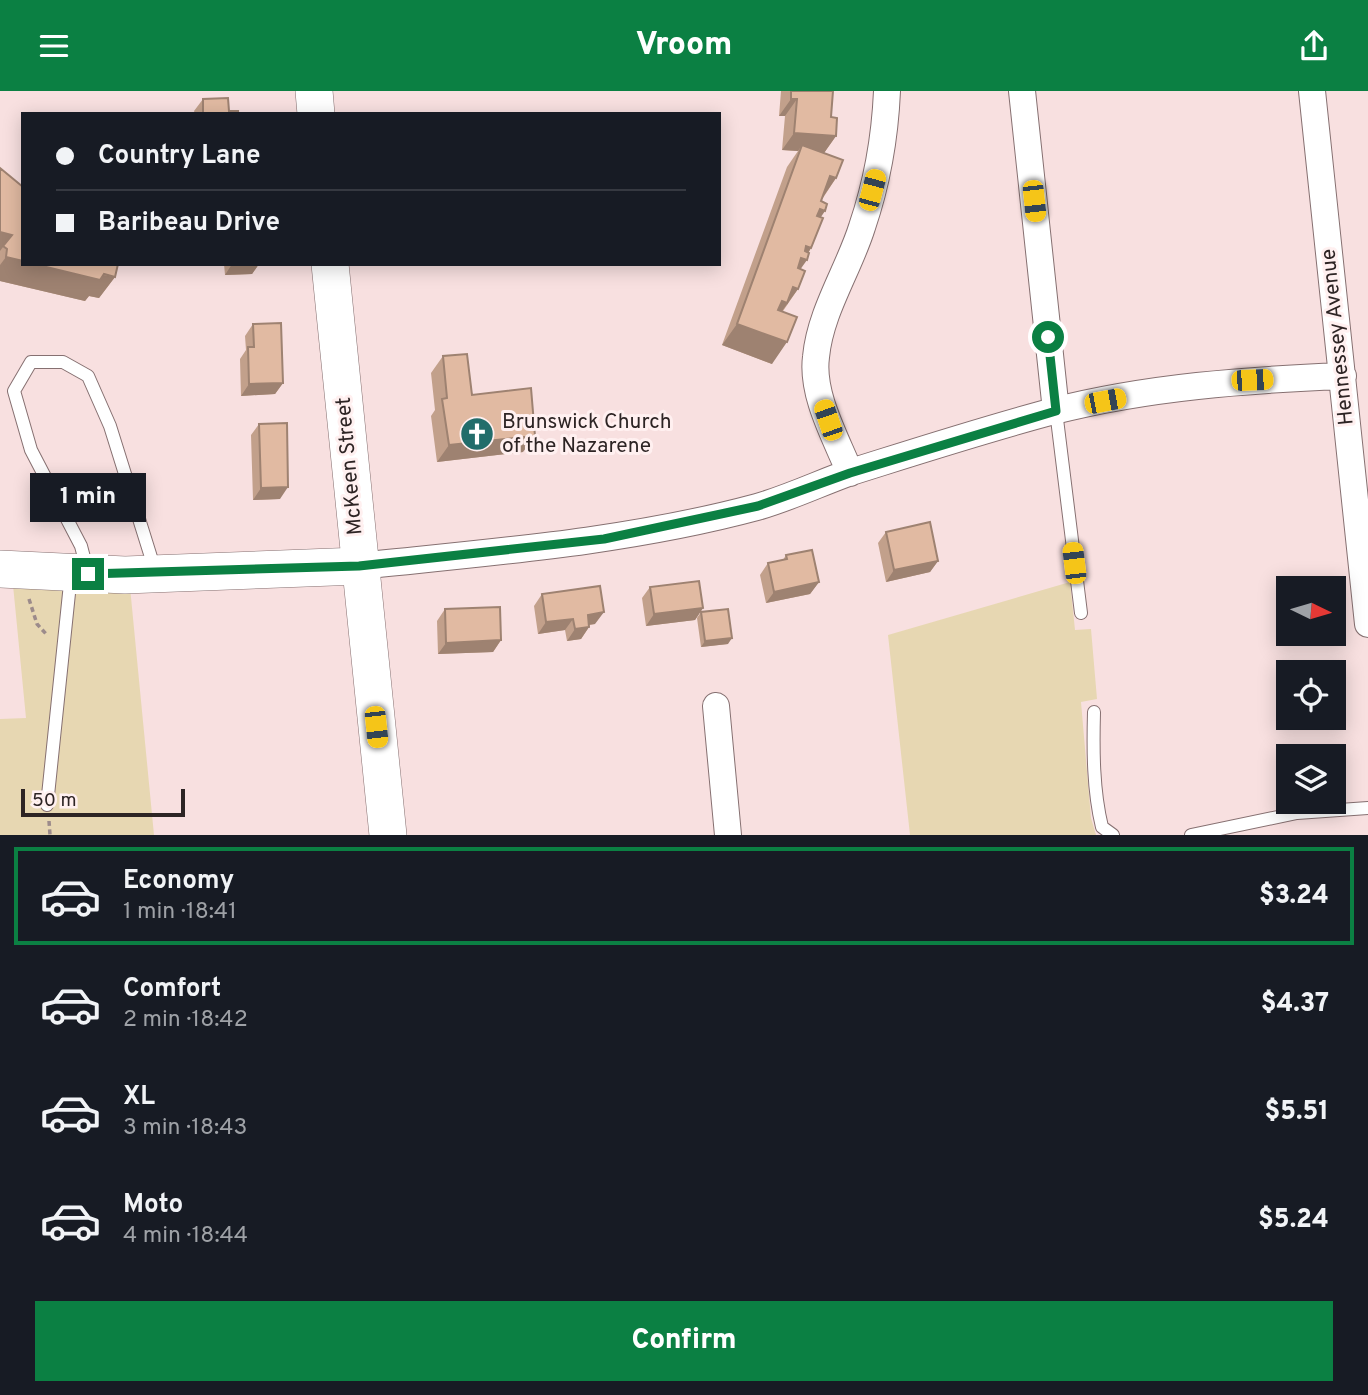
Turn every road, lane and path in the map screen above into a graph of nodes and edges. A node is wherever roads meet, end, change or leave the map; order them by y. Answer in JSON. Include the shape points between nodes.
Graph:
{"nodes":[{"id":1,"x":314,"y":91,"type":"edge"},
{"id":2,"x":887,"y":91,"type":"edge"},
{"id":3,"x":1022,"y":91,"type":"edge"},
{"id":4,"x":1312,"y":91,"type":"edge"},
{"id":5,"x":316,"y":112,"type":"edge"},
{"id":6,"x":330,"y":266,"type":"edge"},
{"id":7,"x":1343,"y":376,"type":"junction"},
{"id":8,"x":1056,"y":411,"type":"junction"},
{"id":9,"x":850,"y":473,"type":"junction"},
{"id":10,"x":359,"y":566,"type":"junction"},
{"id":11,"x":79,"y":574,"type":"junction"},
{"id":12,"x":156,"y":574,"type":"junction"},
{"id":13,"x":13,"y":580,"type":"edge"},
{"id":14,"x":1081,"y":614,"type":"dead end"},
{"id":15,"x":1368,"y":624,"type":"edge"},
{"id":16,"x":63,"y":652,"type":"junction"},
{"id":17,"x":716,"y":706,"type":"dead end"},
{"id":18,"x":1094,"y":712,"type":"dead end"},
{"id":19,"x":47,"y":805,"type":"dead end"},
{"id":20,"x":1368,"y":808,"type":"edge"},
{"id":21,"x":387,"y":835,"type":"edge"},
{"id":22,"x":728,"y":835,"type":"edge"},
{"id":23,"x":1113,"y":835,"type":"edge"},
{"id":24,"x":1191,"y":835,"type":"edge"}],
"edges":[{"from":1,"to":5,"type":"street"},
{"from":2,"to":9,"type":"street","via":[[877,172],[815,358],[821,400]]},
{"from":3,"to":8,"type":"street"},
{"from":4,"to":7,"type":"street","name":"Hennessey Avenue"},
{"from":6,"to":10,"type":"street","name":"McKeen Street"},
{"from":7,"to":8,"type":"street","via":[[1168,390]]},
{"from":7,"to":15,"type":"street","name":"Hennessey Avenue"},
{"from":8,"to":9,"type":"street"},
{"from":8,"to":14,"type":"lane"},
{"from":9,"to":10,"type":"street","via":[[758,506],[656,529]]},
{"from":10,"to":12,"type":"street"},
{"from":10,"to":21,"type":"street","name":"McKeen Street"},
{"from":11,"to":12,"type":"street"},
{"from":11,"to":12,"type":"lane","via":[[81,546],[31,450],[14,391],[31,362],[63,362],[88,376],[110,426]]},
{"from":11,"to":13,"type":"street"},
{"from":11,"to":16,"type":"lane"},
{"from":13,"to":16,"type":"path","via":[[37,624]]},
{"from":16,"to":19,"type":"lane"},
{"from":17,"to":22,"type":"street"},
{"from":18,"to":23,"type":"lane","via":[[1097,809],[1102,827]]},
{"from":20,"to":24,"type":"lane","via":[[1297,813]]}]}
